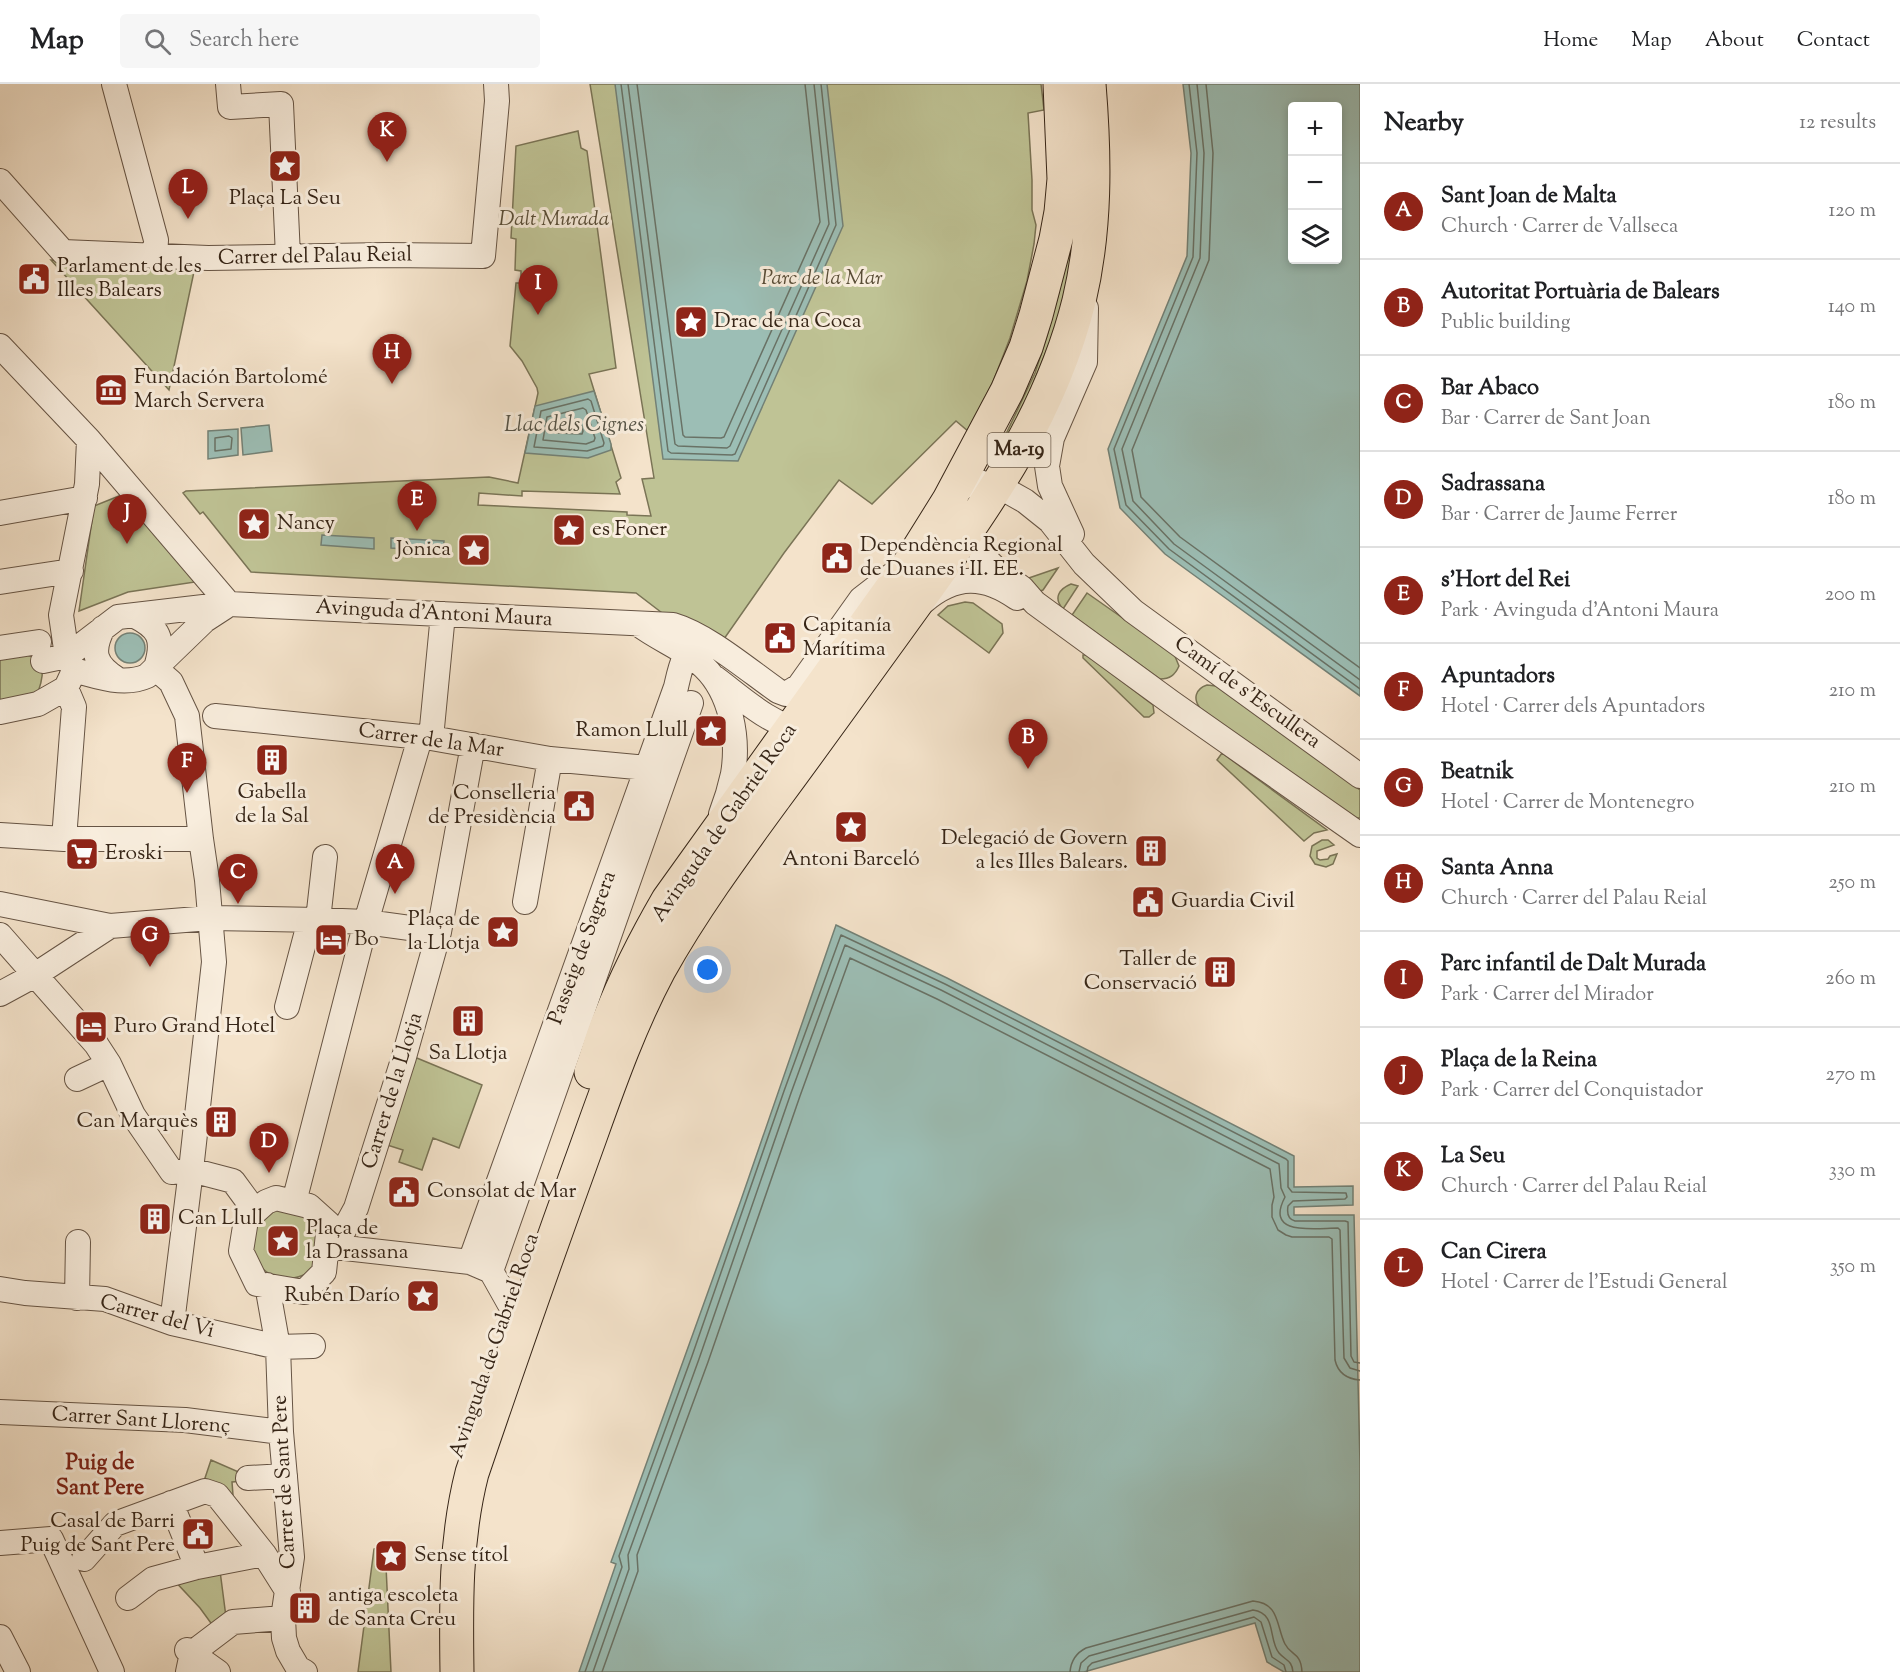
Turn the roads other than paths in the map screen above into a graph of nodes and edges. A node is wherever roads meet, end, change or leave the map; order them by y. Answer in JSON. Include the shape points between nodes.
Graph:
{"nodes":[{"id":1,"x":114,"y":84,"type":"edge"},
{"id":2,"x":496,"y":84,"type":"edge"},
{"id":3,"x":1060,"y":84,"type":"edge"},
{"id":4,"x":1089,"y":84,"type":"edge"},
{"id":5,"x":229,"y":96,"type":"edge"},
{"id":6,"x":0,"y":181,"type":"edge"},
{"id":7,"x":288,"y":256,"type":"junction"},
{"id":8,"x":155,"y":257,"type":"junction"},
{"id":9,"x":1086,"y":263,"type":"junction"},
{"id":10,"x":0,"y":346,"type":"edge"},
{"id":11,"x":89,"y":440,"type":"junction"},
{"id":12,"x":126,"y":484,"type":"junction"},
{"id":13,"x":972,"y":490,"type":"junction"},
{"id":14,"x":86,"y":491,"type":"junction"},
{"id":15,"x":0,"y":513,"type":"edge"},
{"id":16,"x":968,"y":529,"type":"junction"},
{"id":17,"x":911,"y":561,"type":"junction"},
{"id":18,"x":71,"y":571,"type":"junction"},
{"id":19,"x":0,"y":582,"type":"edge"},
{"id":20,"x":1104,"y":584,"type":"junction"},
{"id":21,"x":1035,"y":603,"type":"junction"},
{"id":22,"x":229,"y":604,"type":"junction"},
{"id":23,"x":443,"y":614,"type":"junction"},
{"id":24,"x":135,"y":616,"type":"junction"},
{"id":25,"x":907,"y":616,"type":"junction"},
{"id":26,"x":104,"y":628,"type":"junction"},
{"id":27,"x":693,"y":646,"type":"junction"},
{"id":28,"x":0,"y":648,"type":"edge"},
{"id":29,"x":156,"y":666,"type":"junction"},
{"id":30,"x":69,"y":671,"type":"junction"},
{"id":31,"x":710,"y":675,"type":"junction"},
{"id":32,"x":117,"y":679,"type":"junction"},
{"id":33,"x":691,"y":703,"type":"dead end"},
{"id":34,"x":824,"y":707,"type":"junction"},
{"id":35,"x":0,"y":712,"type":"edge"},
{"id":36,"x":198,"y":716,"type":"junction"},
{"id":37,"x":791,"y":728,"type":"junction"},
{"id":38,"x":426,"y":738,"type":"junction"},
{"id":39,"x":473,"y":745,"type":"junction"},
{"id":40,"x":550,"y":759,"type":"junction"},
{"id":41,"x":647,"y":768,"type":"junction"},
{"id":42,"x":1360,"y":776,"type":"edge"},
{"id":43,"x":714,"y":833,"type":"junction"},
{"id":44,"x":1360,"y":835,"type":"edge"},
{"id":45,"x":0,"y":836,"type":"edge"},
{"id":46,"x":64,"y":839,"type":"junction"},
{"id":47,"x":201,"y":839,"type":"junction"},
{"id":48,"x":325,"y":857,"type":"dead end"},
{"id":49,"x":525,"y":902,"type":"dead end"},
{"id":50,"x":0,"y":904,"type":"edge"},
{"id":51,"x":210,"y":918,"type":"junction"},
{"id":52,"x":314,"y":920,"type":"junction"},
{"id":53,"x":366,"y":922,"type":"junction"},
{"id":54,"x":110,"y":926,"type":"junction"},
{"id":55,"x":439,"y":933,"type":"junction"},
{"id":56,"x":0,"y":935,"type":"edge"},
{"id":57,"x":35,"y":975,"type":"junction"},
{"id":58,"x":0,"y":994,"type":"edge"},
{"id":59,"x":287,"y":1007,"type":"dead end"},
{"id":60,"x":109,"y":1064,"type":"junction"},
{"id":61,"x":77,"y":1079,"type":"dead end"},
{"id":62,"x":191,"y":1170,"type":"junction"},
{"id":63,"x":294,"y":1202,"type":"junction"},
{"id":64,"x":255,"y":1211,"type":"junction"},
{"id":65,"x":327,"y":1240,"type":"junction"},
{"id":66,"x":78,"y":1242,"type":"dead end"},
{"id":67,"x":481,"y":1267,"type":"junction"},
{"id":68,"x":267,"y":1285,"type":"junction"},
{"id":69,"x":0,"y":1289,"type":"edge"},
{"id":70,"x":77,"y":1298,"type":"junction"},
{"id":71,"x":509,"y":1303,"type":"junction"},
{"id":72,"x":171,"y":1323,"type":"junction"},
{"id":73,"x":314,"y":1346,"type":"dead end"},
{"id":74,"x":278,"y":1347,"type":"junction"},
{"id":75,"x":0,"y":1412,"type":"edge"},
{"id":76,"x":281,"y":1432,"type":"junction"},
{"id":77,"x":285,"y":1476,"type":"junction"},
{"id":78,"x":248,"y":1478,"type":"dead end"},
{"id":79,"x":171,"y":1503,"type":"junction"},
{"id":80,"x":0,"y":1543,"type":"edge"},
{"id":81,"x":264,"y":1554,"type":"junction"},
{"id":82,"x":84,"y":1559,"type":"dead end"},
{"id":83,"x":197,"y":1567,"type":"junction"},
{"id":84,"x":288,"y":1592,"type":"junction"},
{"id":85,"x":128,"y":1598,"type":"dead end"},
{"id":86,"x":283,"y":1618,"type":"junction"},
{"id":87,"x":0,"y":1637,"type":"edge"},
{"id":88,"x":189,"y":1658,"type":"edge"},
{"id":89,"x":18,"y":1672,"type":"edge"},
{"id":90,"x":111,"y":1672,"type":"edge"},
{"id":91,"x":218,"y":1672,"type":"edge"},
{"id":92,"x":305,"y":1672,"type":"edge"},
{"id":93,"x":438,"y":1672,"type":"edge"},
{"id":94,"x":457,"y":1672,"type":"edge"}],
"edges":[{"from":1,"to":8,"type":"street","via":[[156,240]]},
{"from":2,"to":7,"type":"street","name":"Carrer del Palau Reial","via":[[483,256]]},
{"from":3,"to":13,"type":"highway","number":"Ma-19","via":[[1065,179],[1056,239],[1026,347]]},
{"from":4,"to":9,"type":"highway","number":"Ma-19","via":[[1093,195]]},
{"from":5,"to":7,"type":"street","via":[[281,104]]},
{"from":6,"to":8,"type":"street","name":"Carrer del Palau Reial","via":[[63,252]]},
{"from":7,"to":8,"type":"street","name":"Carrer del Palau Reial"},
{"from":9,"to":13,"type":"highway","number":"Ma-19","via":[[1074,320],[1033,425]]},
{"from":9,"to":20,"type":"street","via":[[1085,362],[1052,438],[1047,474],[1068,528]]},
{"from":10,"to":11,"type":"street"},
{"from":11,"to":12,"type":"street"},
{"from":11,"to":14,"type":"street"},
{"from":12,"to":14,"type":"street"},
{"from":12,"to":22,"type":"street"},
{"from":13,"to":16,"type":"highway","number":"Ma-19"},
{"from":13,"to":17,"type":"highway","number":"Ma-19"},
{"from":13,"to":20,"type":"street","via":[[1019,497],[1044,516]]},
{"from":14,"to":15,"type":"street"},
{"from":14,"to":18,"type":"street"},
{"from":16,"to":21,"type":"street","via":[[991,564]]},
{"from":16,"to":25,"type":"highway","number":"Ma-19"},
{"from":17,"to":27,"type":"street","via":[[861,600],[790,693],[782,693]]},
{"from":17,"to":34,"type":"highway","number":"Ma-19"},
{"from":18,"to":19,"type":"street"},
{"from":18,"to":30,"type":"street","via":[[61,615]]},
{"from":20,"to":42,"type":"street","name":"Camí de s'Escullera","via":[[1133,611]]},
{"from":21,"to":25,"type":"street","via":[[984,582],[960,581],[933,593]]},
{"from":21,"to":44,"type":"street"},
{"from":22,"to":23,"type":"street","name":"Avinguda d'Antoni Maura"},
{"from":22,"to":24,"type":"street","name":"Avinguda d'Antoni Maura"},
{"from":22,"to":29,"type":"street","via":[[204,620]]},
{"from":23,"to":27,"type":"street","name":"Avinguda d'Antoni Maura","via":[[673,626],[684,628]]},
{"from":23,"to":38,"type":"street"},
{"from":24,"to":26,"type":"street","via":[[118,618]]},
{"from":24,"to":29,"type":"street","via":[[149,623],[158,635],[161,650]]},
{"from":25,"to":34,"type":"highway","number":"Ma-19"},
{"from":26,"to":30,"type":"street"},
{"from":26,"to":32,"type":"street","via":[[96,641],[97,657],[104,670]]},
{"from":27,"to":31,"type":"street"},
{"from":27,"to":41,"type":"street","name":"Passeig de Sagrera","via":[[681,663]]},
{"from":28,"to":30,"type":"street","via":[[41,651]]},
{"from":29,"to":32,"type":"street","via":[[137,680]]},
{"from":29,"to":36,"type":"street"},
{"from":30,"to":32,"type":"street"},
{"from":30,"to":35,"type":"street","via":[[37,700]]},
{"from":30,"to":46,"type":"street","via":[[74,707]]},
{"from":31,"to":37,"type":"street","via":[[775,722]]},
{"from":31,"to":43,"type":"street","via":[[722,693],[734,741],[730,789]]},
{"from":33,"to":67,"type":"street","name":"Passeig de Sagrera"},
{"from":34,"to":37,"type":"highway","name":"Avinguda de Gabriel Roca"},
{"from":34,"to":94,"type":"highway","name":"Avinguda de Gabriel Roca","via":[[745,839],[688,921],[649,989],[624,1045],[472,1473],[457,1562]]},
{"from":36,"to":38,"type":"street","name":"Carrer de la Mar"},
{"from":36,"to":47,"type":"street"},
{"from":37,"to":43,"type":"highway","name":"Avinguda de Gabriel Roca"},
{"from":38,"to":39,"type":"street","name":"Carrer de la Mar"},
{"from":38,"to":53,"type":"street"},
{"from":39,"to":40,"type":"street","name":"Carrer de la Mar"},
{"from":39,"to":55,"type":"street","name":"Carrer de la Llotja"},
{"from":40,"to":41,"type":"street","name":"Carrer de la Mar"},
{"from":40,"to":49,"type":"street"},
{"from":41,"to":67,"type":"street","name":"Passeig de Sagrera"},
{"from":43,"to":71,"type":"highway","name":"Avinguda de Gabriel Roca","via":[[668,900],[623,987]]},
{"from":45,"to":46,"type":"street"},
{"from":46,"to":47,"type":"street"},
{"from":47,"to":51,"type":"street"},
{"from":48,"to":52,"type":"street"},
{"from":50,"to":54,"type":"street"},
{"from":51,"to":52,"type":"street"},
{"from":51,"to":54,"type":"street"},
{"from":51,"to":62,"type":"street","via":[[214,962]]},
{"from":52,"to":53,"type":"street"},
{"from":52,"to":59,"type":"street"},
{"from":53,"to":55,"type":"street"},
{"from":53,"to":63,"type":"street"},
{"from":54,"to":57,"type":"street"},
{"from":55,"to":65,"type":"street","name":"Carrer de la Llotja","via":[[356,1208],[344,1230]]},
{"from":56,"to":57,"type":"street"},
{"from":57,"to":58,"type":"street"},
{"from":57,"to":60,"type":"street"},
{"from":60,"to":61,"type":"street"},
{"from":60,"to":62,"type":"street","via":[[133,1115],[172,1172]]},
{"from":62,"to":64,"type":"street","via":[[233,1181]]},
{"from":62,"to":72,"type":"street"},
{"from":63,"to":64,"type":"street","via":[[276,1197]]},
{"from":63,"to":65,"type":"street","via":[[309,1206],[329,1224]]},
{"from":64,"to":68,"type":"street","via":[[246,1220],[241,1251],[257,1284]]},
{"from":65,"to":67,"type":"street"},
{"from":65,"to":68,"type":"street","via":[[324,1272],[304,1292]]},
{"from":66,"to":70,"type":"street"},
{"from":67,"to":71,"type":"street"},
{"from":68,"to":74,"type":"street","name":"Carrer de Sant Pere"},
{"from":69,"to":70,"type":"street","name":"Carrer del Vi"},
{"from":70,"to":72,"type":"street","name":"Carrer del Vi","via":[[105,1299]]},
{"from":71,"to":93,"type":"highway","name":"Avinguda de Gabriel Roca","via":[[447,1491],[438,1567]]},
{"from":72,"to":74,"type":"street","name":"Carrer del Vi"},
{"from":73,"to":74,"type":"street","name":"Carrer del Vi"},
{"from":74,"to":76,"type":"street","name":"Carrer de Sant Pere"},
{"from":75,"to":76,"type":"street","name":"Carrer Sant Llorenç","via":[[185,1420]]},
{"from":76,"to":77,"type":"street","name":"Carrer de Sant Pere"},
{"from":77,"to":78,"type":"street"},
{"from":77,"to":84,"type":"street","name":"Carrer de Sant Pere","via":[[292,1557]]},
{"from":79,"to":81,"type":"street","via":[[205,1491],[217,1495]]},
{"from":79,"to":82,"type":"street","via":[[115,1524]]},
{"from":79,"to":83,"type":"street"},
{"from":80,"to":90,"type":"street","via":[[51,1539]]},
{"from":81,"to":83,"type":"street"},
{"from":81,"to":84,"type":"street"},
{"from":83,"to":85,"type":"street","via":[[153,1579]]},
{"from":84,"to":86,"type":"street","name":"Carrer de Sant Pere"},
{"from":86,"to":88,"type":"street","via":[[233,1622]]},
{"from":86,"to":92,"type":"street","name":"Carrer de Sant Pere","via":[[288,1651]]},
{"from":87,"to":89,"type":"street"},
{"from":88,"to":91,"type":"street"}]}
